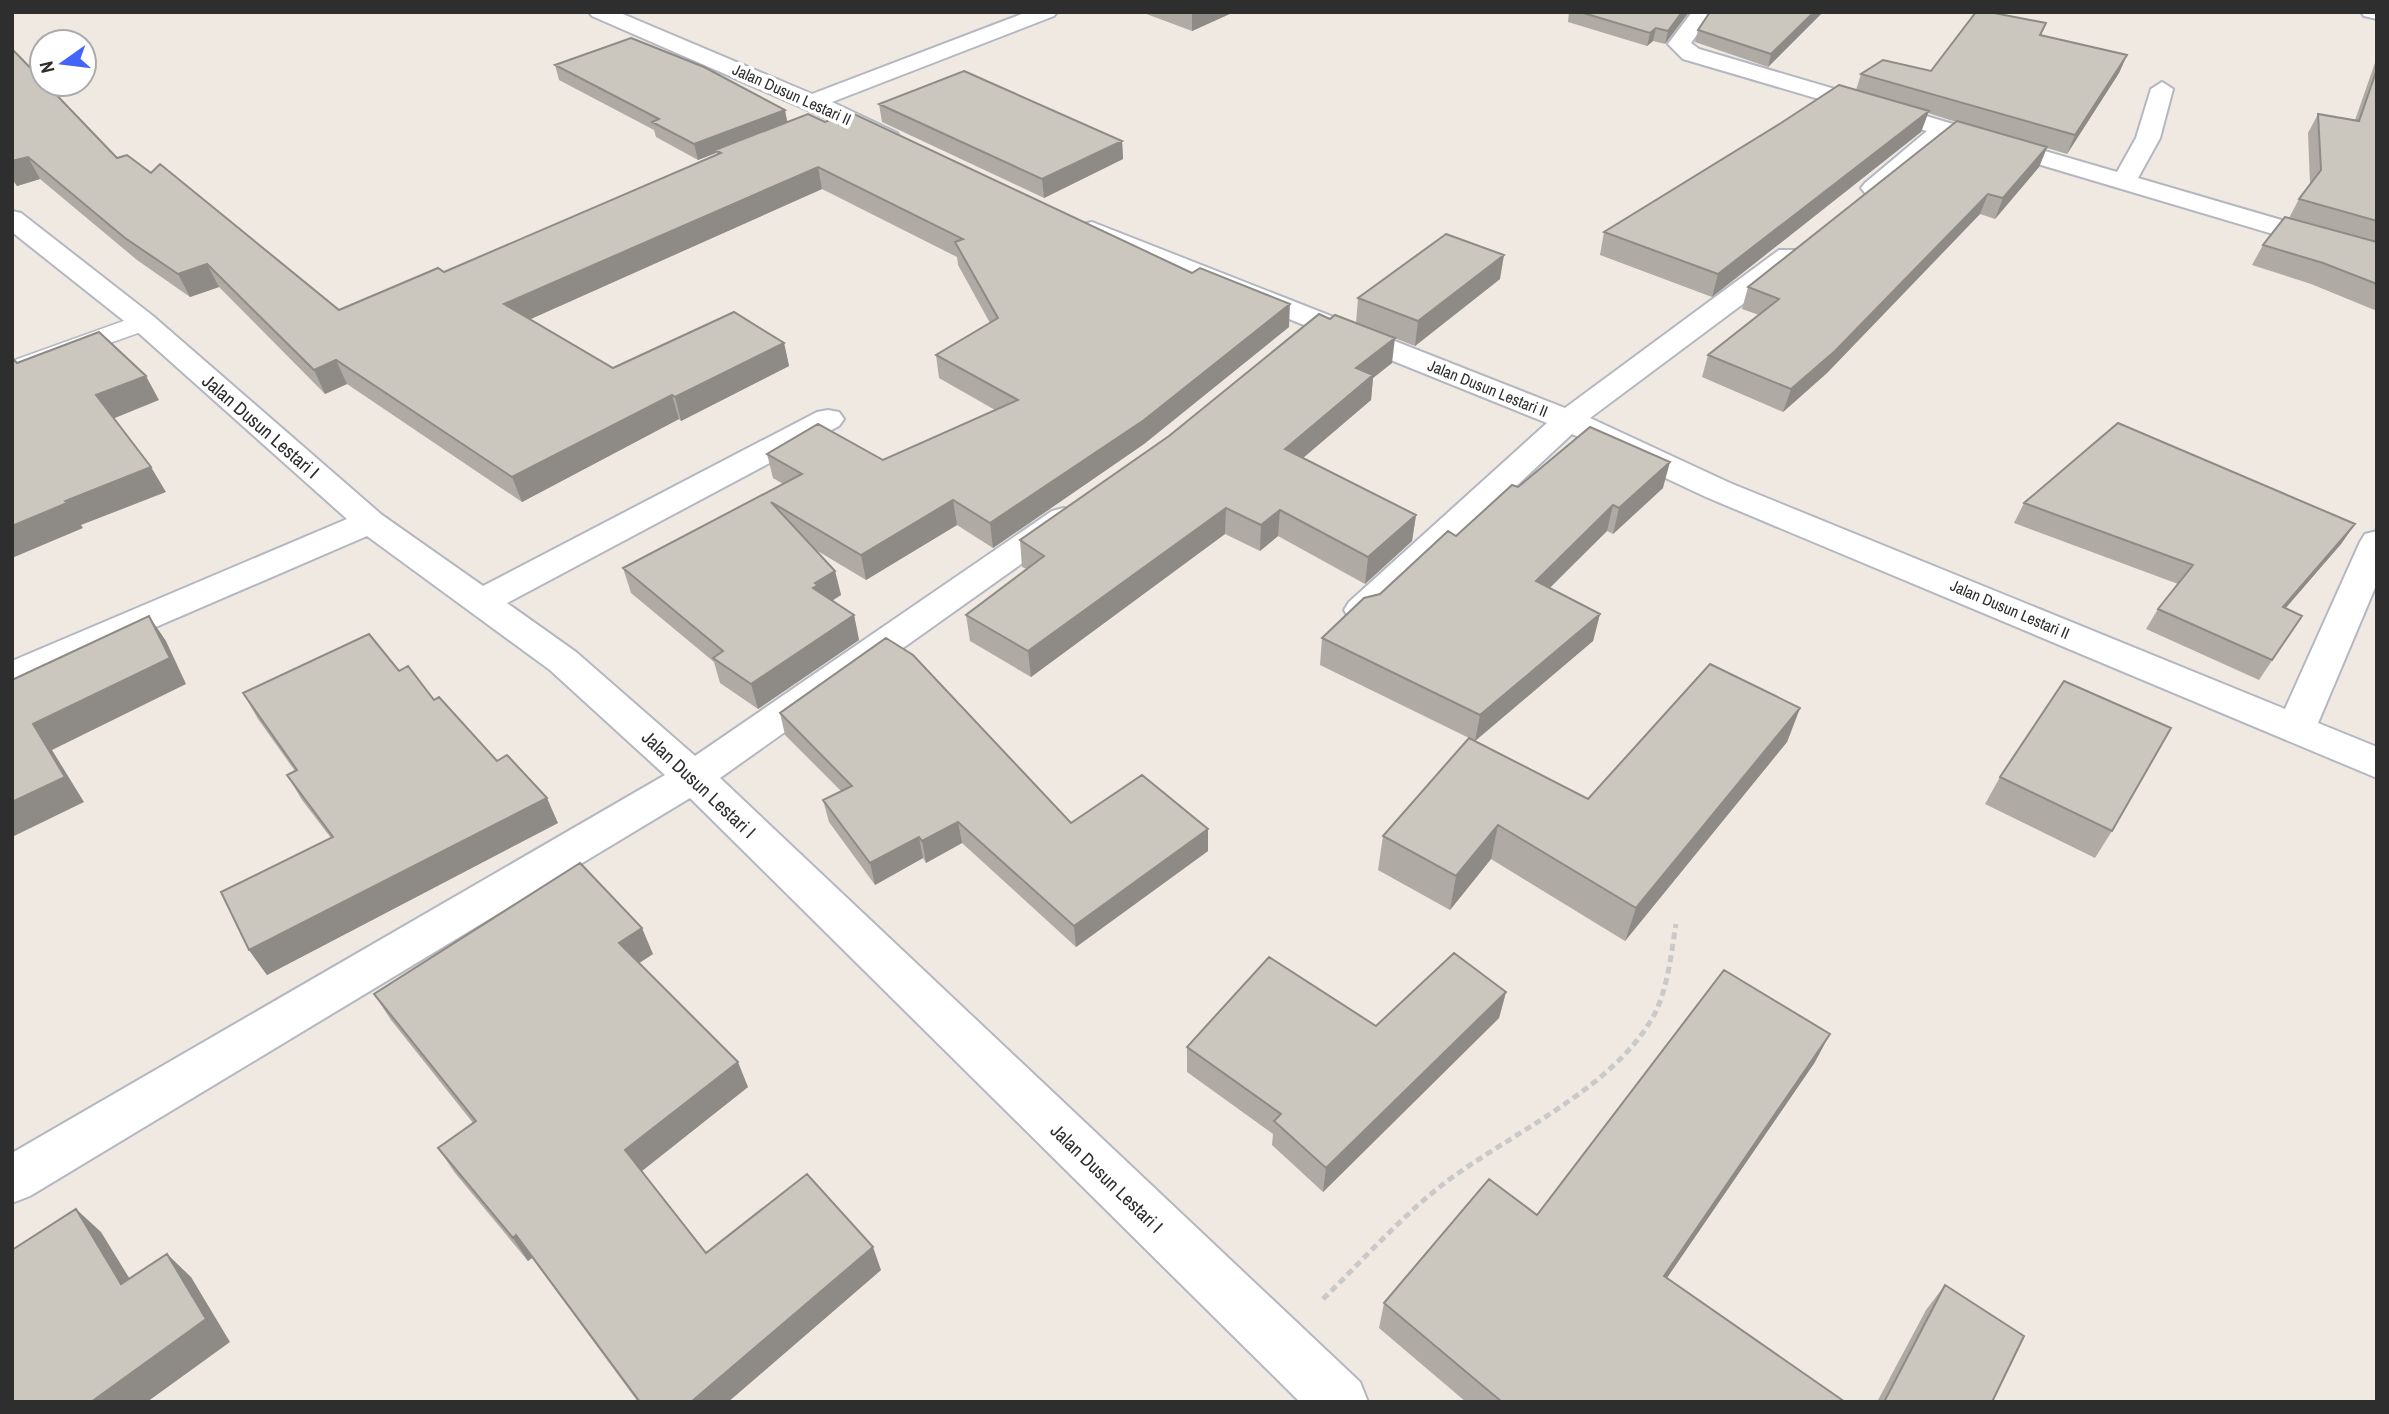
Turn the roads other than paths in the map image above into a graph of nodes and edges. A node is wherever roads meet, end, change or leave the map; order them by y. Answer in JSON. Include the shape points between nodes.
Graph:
{"nodes":[{"id":1,"x":599,"y":12,"type":"edge"},
{"id":2,"x":1047,"y":12,"type":"edge"},
{"id":3,"x":1703,"y":12,"type":"edge"},
{"id":4,"x":2371,"y":12,"type":"edge"},
{"id":5,"x":2377,"y":13,"type":"edge"},
{"id":6,"x":2162,"y":89,"type":"dead end"},
{"id":7,"x":821,"y":113,"type":"junction"},
{"id":8,"x":1945,"y":129,"type":"junction"},
{"id":9,"x":914,"y":150,"type":"edge"},
{"id":10,"x":2123,"y":180,"type":"junction"},
{"id":11,"x":1858,"y":201,"type":"edge"},
{"id":12,"x":1060,"y":218,"type":"edge"},
{"id":13,"x":12,"y":219,"type":"edge"},
{"id":14,"x":1805,"y":243,"type":"edge"},
{"id":15,"x":2377,"y":257,"type":"edge"},
{"id":16,"x":1320,"y":320,"type":"junction"},
{"id":17,"x":143,"y":322,"type":"junction"},
{"id":18,"x":1290,"y":345,"type":"edge"},
{"id":19,"x":12,"y":370,"type":"edge"},
{"id":20,"x":828,"y":419,"type":"dead end"},
{"id":21,"x":1568,"y":420,"type":"junction"},
{"id":22,"x":1089,"y":501,"type":"edge"},
{"id":23,"x":370,"y":522,"type":"junction"},
{"id":24,"x":2377,"y":542,"type":"edge"},
{"id":25,"x":482,"y":601,"type":"junction"},
{"id":26,"x":1362,"y":610,"type":"edge"},
{"id":27,"x":12,"y":676,"type":"edge"},
{"id":28,"x":2296,"y":729,"type":"junction"},
{"id":29,"x":2377,"y":764,"type":"edge"},
{"id":30,"x":693,"y":777,"type":"junction"},
{"id":31,"x":15,"y":1172,"type":"edge"},
{"id":32,"x":1340,"y":1402,"type":"edge"}],
"edges":[{"from":1,"to":7,"type":"street","name":"Jalan Dusun Lestari II"},
{"from":2,"to":7,"type":"street"},
{"from":3,"to":8,"type":"street","via":[[1679,44],[1691,54]]},
{"from":4,"to":5,"type":"street"},
{"from":6,"to":10,"type":"street","via":[[2148,138]]},
{"from":7,"to":9,"type":"street","name":"Jalan Dusun Lestari II"},
{"from":8,"to":10,"type":"street"},
{"from":8,"to":11,"type":"street"},
{"from":10,"to":15,"type":"street"},
{"from":12,"to":16,"type":"street","name":"Jalan Dusun Lestari II"},
{"from":13,"to":17,"type":"street","name":"Jalan Dusun Lestari I"},
{"from":14,"to":21,"type":"street"},
{"from":16,"to":18,"type":"street"},
{"from":16,"to":21,"type":"street","name":"Jalan Dusun Lestari II"},
{"from":17,"to":19,"type":"lane"},
{"from":17,"to":23,"type":"street","name":"Jalan Dusun Lestari I"},
{"from":20,"to":25,"type":"street"},
{"from":21,"to":26,"type":"street"},
{"from":21,"to":28,"type":"street","name":"Jalan Dusun Lestari II","via":[[1718,490]]},
{"from":22,"to":30,"type":"street"},
{"from":23,"to":25,"type":"street","name":"Jalan Dusun Lestari I"},
{"from":23,"to":27,"type":"street"},
{"from":24,"to":28,"type":"street"},
{"from":25,"to":30,"type":"street","name":"Jalan Dusun Lestari I","via":[[563,661]]},
{"from":28,"to":29,"type":"street","name":"Jalan Dusun Lestari II"},
{"from":30,"to":31,"type":"street"},
{"from":30,"to":32,"type":"street","name":"Jalan Dusun Lestari I"}]}
